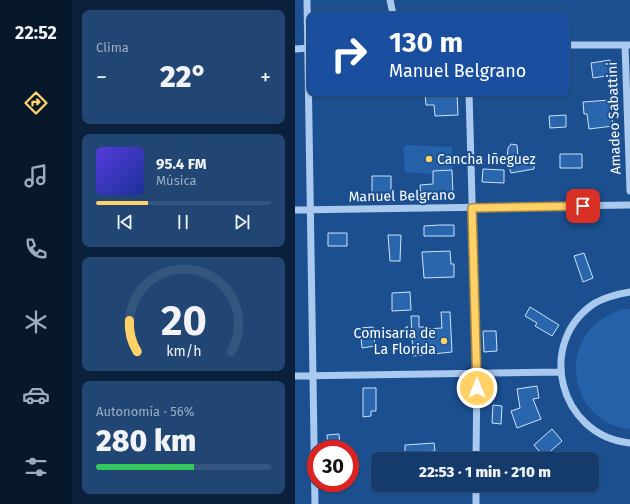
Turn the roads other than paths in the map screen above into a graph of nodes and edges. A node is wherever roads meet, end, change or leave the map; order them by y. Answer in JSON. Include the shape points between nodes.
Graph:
{"nodes":[{"id":1,"x":307,"y":0,"type":"edge"},
{"id":2,"x":390,"y":0,"type":"edge"},
{"id":3,"x":308,"y":12,"type":"edge"},
{"id":4,"x":393,"y":12,"type":"edge"},
{"id":5,"x":570,"y":45,"type":"edge"},
{"id":6,"x":627,"y":45,"type":"edge"},
{"id":7,"x":307,"y":48,"type":"edge"},
{"id":8,"x":295,"y":49,"type":"edge"},
{"id":9,"x":310,"y":96,"type":"edge"},
{"id":10,"x":469,"y":96,"type":"edge"},
{"id":11,"x":630,"y":191,"type":"edge"},
{"id":12,"x":630,"y":205,"type":"edge"},
{"id":13,"x":472,"y":208,"type":"junction"},
{"id":14,"x":295,"y":210,"type":"edge"},
{"id":15,"x":311,"y":210,"type":"junction"},
{"id":16,"x":630,"y":292,"type":"edge"},
{"id":17,"x":561,"y":372,"type":"junction"},
{"id":18,"x":477,"y":374,"type":"junction"},
{"id":19,"x":295,"y":376,"type":"edge"},
{"id":20,"x":312,"y":376,"type":"junction"},
{"id":21,"x":630,"y":443,"type":"edge"},
{"id":22,"x":476,"y":452,"type":"edge"},
{"id":23,"x":476,"y":492,"type":"edge"},
{"id":24,"x":315,"y":504,"type":"edge"},
{"id":25,"x":476,"y":504,"type":"edge"}],
"edges":[{"from":1,"to":3,"type":"street"},
{"from":2,"to":4,"type":"street"},
{"from":5,"to":6,"type":"street"},
{"from":6,"to":11,"type":"street","name":"Amadeo Sabattini"},
{"from":7,"to":8,"type":"street"},
{"from":9,"to":15,"type":"street"},
{"from":10,"to":13,"type":"street"},
{"from":12,"to":13,"type":"street","name":"Manuel Belgrano"},
{"from":13,"to":15,"type":"street","name":"Manuel Belgrano"},
{"from":13,"to":18,"type":"street"},
{"from":14,"to":15,"type":"street","name":"Manuel Belgrano"},
{"from":15,"to":20,"type":"street"},
{"from":16,"to":17,"type":"street","via":[[595,303],[580,316],[569,333],[562,352]]},
{"from":17,"to":18,"type":"street"},
{"from":17,"to":21,"type":"street","via":[[564,392],[585,424],[601,435]]},
{"from":18,"to":20,"type":"street"},
{"from":18,"to":22,"type":"street"},
{"from":19,"to":20,"type":"street"},
{"from":20,"to":24,"type":"street"},
{"from":23,"to":25,"type":"street"}]}
